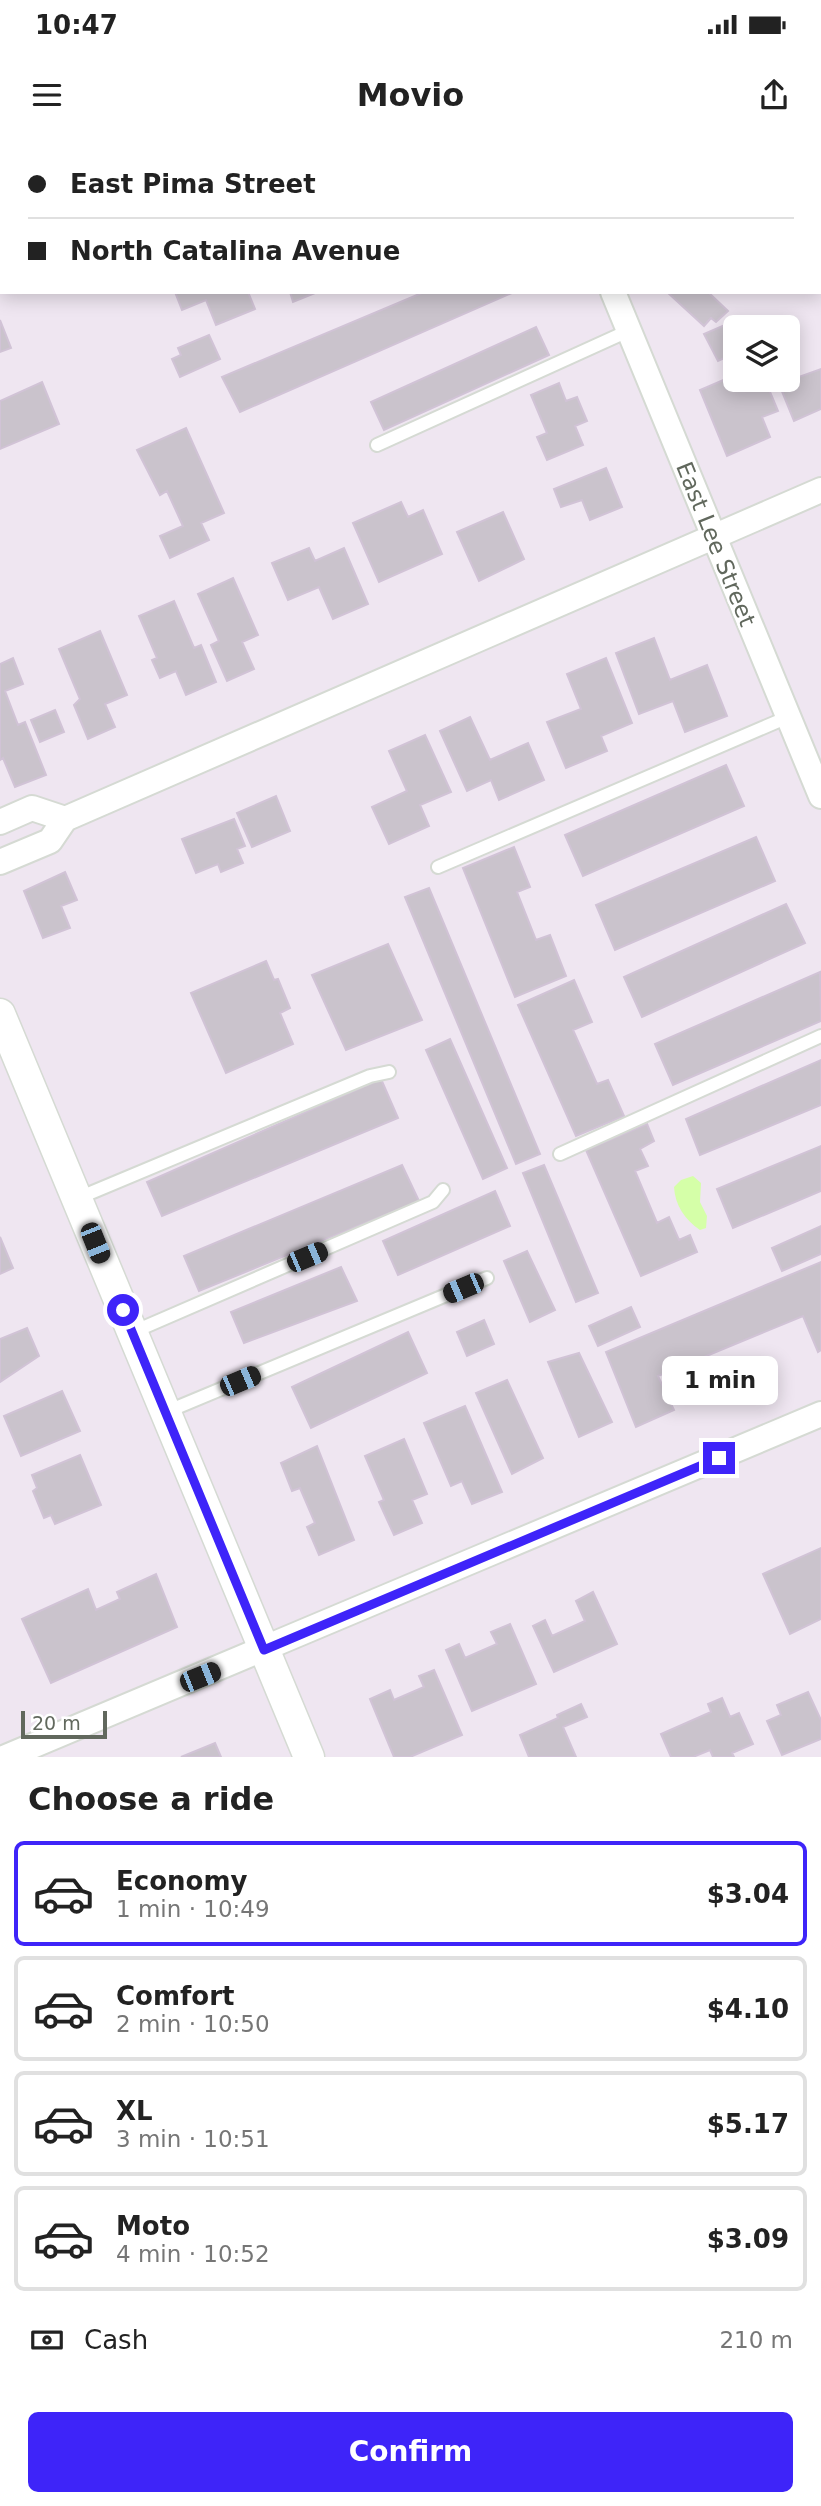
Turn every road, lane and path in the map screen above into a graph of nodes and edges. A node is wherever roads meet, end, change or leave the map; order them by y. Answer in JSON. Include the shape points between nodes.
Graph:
{"nodes":[{"id":1,"x":614,"y":294,"type":"edge"},
{"id":2,"x":628,"y":331,"type":"junction"},
{"id":3,"x":377,"y":445,"type":"dead end"},
{"id":4,"x":821,"y":489,"type":"edge"},
{"id":5,"x":712,"y":536,"type":"junction"},
{"id":6,"x":788,"y":717,"type":"junction"},
{"id":7,"x":820,"y":790,"type":"edge"},
{"id":8,"x":65,"y":819,"type":"junction"},
{"id":9,"x":0,"y":822,"type":"edge"},
{"id":10,"x":0,"y":862,"type":"edge"},
{"id":11,"x":438,"y":867,"type":"dead end"},
{"id":12,"x":0,"y":1014,"type":"edge"},
{"id":13,"x":821,"y":1036,"type":"edge"},
{"id":14,"x":388,"y":1072,"type":"dead end"},
{"id":15,"x":560,"y":1154,"type":"dead end"},
{"id":16,"x":443,"y":1190,"type":"dead end"},
{"id":17,"x":76,"y":1199,"type":"junction"},
{"id":18,"x":487,"y":1278,"type":"dead end"},
{"id":19,"x":132,"y":1333,"type":"junction"},
{"id":20,"x":166,"y":1412,"type":"junction"},
{"id":21,"x":821,"y":1414,"type":"edge"},
{"id":22,"x":264,"y":1650,"type":"junction"},
{"id":23,"x":6,"y":1757,"type":"edge"},
{"id":24,"x":309,"y":1757,"type":"edge"}],
"edges":[{"from":1,"to":2,"type":"street","name":"East Lee Street"},
{"from":2,"to":3,"type":"lane"},
{"from":2,"to":5,"type":"street","name":"East Lee Street"},
{"from":4,"to":5,"type":"street"},
{"from":5,"to":6,"type":"street","name":"East Lee Street"},
{"from":5,"to":8,"type":"street"},
{"from":6,"to":7,"type":"street","name":"East Lee Street"},
{"from":6,"to":11,"type":"lane"},
{"from":8,"to":9,"type":"street","via":[[32,808]]},
{"from":8,"to":10,"type":"street","via":[[50,841]]},
{"from":12,"to":17,"type":"street"},
{"from":13,"to":15,"type":"lane"},
{"from":14,"to":17,"type":"lane"},
{"from":16,"to":19,"type":"lane","via":[[433,1202]]},
{"from":17,"to":19,"type":"street"},
{"from":18,"to":20,"type":"lane"},
{"from":19,"to":20,"type":"street"},
{"from":20,"to":22,"type":"street"},
{"from":21,"to":22,"type":"street"},
{"from":22,"to":23,"type":"street"},
{"from":22,"to":24,"type":"street"}]}
